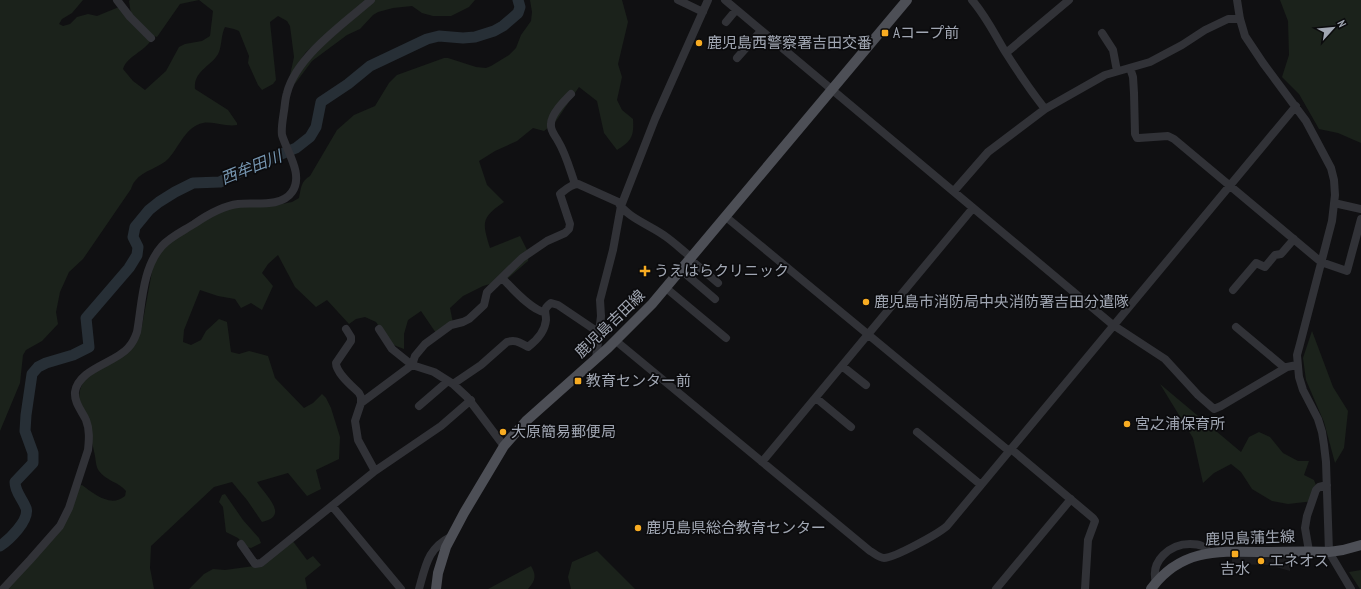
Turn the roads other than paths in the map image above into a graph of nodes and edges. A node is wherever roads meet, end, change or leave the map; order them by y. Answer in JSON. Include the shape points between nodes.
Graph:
{"nodes":[{"id":1,"x":117,"y":0,"type":"edge"},
{"id":2,"x":371,"y":0,"type":"edge"},
{"id":3,"x":678,"y":0,"type":"edge"},
{"id":4,"x":708,"y":0,"type":"edge"},
{"id":5,"x":725,"y":0,"type":"edge"},
{"id":6,"x":908,"y":0,"type":"edge"},
{"id":7,"x":972,"y":0,"type":"edge"},
{"id":8,"x":1069,"y":0,"type":"edge"},
{"id":9,"x":1237,"y":0,"type":"edge"},
{"id":10,"x":736,"y":10,"type":"junction"},
{"id":11,"x":703,"y":12,"type":"junction"},
{"id":12,"x":1240,"y":19,"type":"junction"},
{"id":13,"x":726,"y":22,"type":"dead end"},
{"id":14,"x":760,"y":31,"type":"junction"},
{"id":15,"x":1102,"y":33,"type":"dead end"},
{"id":16,"x":151,"y":38,"type":"dead end"},
{"id":17,"x":1006,"y":53,"type":"junction"},
{"id":18,"x":737,"y":58,"type":"dead end"},
{"id":19,"x":1130,"y":68,"type":"junction"},
{"id":20,"x":1117,"y":71,"type":"junction"},
{"id":21,"x":832,"y":90,"type":"junction"},
{"id":22,"x":571,"y":94,"type":"dead end"},
{"id":23,"x":1296,"y":106,"type":"junction"},
{"id":24,"x":1045,"y":109,"type":"junction"},
{"id":25,"x":575,"y":184,"type":"junction"},
{"id":26,"x":1230,"y":186,"type":"junction"},
{"id":27,"x":954,"y":191,"type":"junction"},
{"id":28,"x":1334,"y":203,"type":"junction"},
{"id":29,"x":621,"y":206,"type":"junction"},
{"id":30,"x":973,"y":208,"type":"junction"},
{"id":31,"x":1361,"y":209,"type":"edge"},
{"id":32,"x":726,"y":217,"type":"junction"},
{"id":33,"x":1361,"y":219,"type":"edge"},
{"id":34,"x":1294,"y":239,"type":"junction"},
{"id":35,"x":691,"y":259,"type":"junction"},
{"id":36,"x":1321,"y":262,"type":"junction"},
{"id":37,"x":682,"y":270,"type":"junction"},
{"id":38,"x":502,"y":278,"type":"junction"},
{"id":39,"x":718,"y":283,"type":"dead end"},
{"id":40,"x":666,"y":288,"type":"junction"},
{"id":41,"x":1233,"y":290,"type":"dead end"},
{"id":42,"x":715,"y":299,"type":"dead end"},
{"id":43,"x":544,"y":312,"type":"junction"},
{"id":44,"x":1113,"y":325,"type":"junction"},
{"id":45,"x":1236,"y":327,"type":"dead end"},
{"id":46,"x":346,"y":329,"type":"dead end"},
{"id":47,"x":379,"y":329,"type":"dead end"},
{"id":48,"x":598,"y":332,"type":"junction"},
{"id":49,"x":868,"y":334,"type":"junction"},
{"id":50,"x":726,"y":338,"type":"dead end"},
{"id":51,"x":616,"y":341,"type":"junction"},
{"id":52,"x":596,"y":359,"type":"junction"},
{"id":53,"x":412,"y":364,"type":"junction"},
{"id":54,"x":1297,"y":365,"type":"junction"},
{"id":55,"x":842,"y":366,"type":"junction"},
{"id":56,"x":1284,"y":368,"type":"junction"},
{"id":57,"x":450,"y":382,"type":"junction"},
{"id":58,"x":866,"y":385,"type":"dead end"},
{"id":59,"x":816,"y":398,"type":"junction"},
{"id":60,"x":471,"y":400,"type":"junction"},
{"id":61,"x":361,"y":403,"type":"junction"},
{"id":62,"x":419,"y":406,"type":"dead end"},
{"id":63,"x":851,"y":427,"type":"dead end"},
{"id":64,"x":917,"y":432,"type":"dead end"},
{"id":65,"x":504,"y":446,"type":"junction"},
{"id":66,"x":1010,"y":450,"type":"junction"},
{"id":67,"x":762,"y":462,"type":"junction"},
{"id":68,"x":375,"y":471,"type":"junction"},
{"id":69,"x":981,"y":485,"type":"junction"},
{"id":70,"x":1327,"y":485,"type":"junction"},
{"id":71,"x":1071,"y":499,"type":"junction"},
{"id":72,"x":332,"y":506,"type":"junction"},
{"id":73,"x":452,"y":536,"type":"junction"},
{"id":74,"x":241,"y":544,"type":"dead end"},
{"id":75,"x":1361,"y":545,"type":"edge"},
{"id":76,"x":1308,"y":551,"type":"junction"},
{"id":77,"x":1209,"y":552,"type":"junction"},
{"id":78,"x":1329,"y":552,"type":"junction"},
{"id":79,"x":1154,"y":586,"type":"edge"},
{"id":80,"x":3,"y":589,"type":"edge"},
{"id":81,"x":401,"y":589,"type":"edge"},
{"id":82,"x":419,"y":589,"type":"edge"},
{"id":83,"x":436,"y":589,"type":"edge"},
{"id":84,"x":996,"y":589,"type":"edge"},
{"id":85,"x":1085,"y":589,"type":"edge"},
{"id":86,"x":1351,"y":589,"type":"edge"}],
"edges":[{"from":1,"to":16,"type":"street"},
{"from":2,"to":80,"type":"street","via":[[308,54],[287,92],[282,134],[297,180],[289,195],[276,202],[238,204],[205,216],[163,245],[155,255],[149,266],[134,340],[125,351],[83,377],[75,392],[90,439],[69,508],[60,526]]},
{"from":3,"to":11,"type":"street"},
{"from":4,"to":11,"type":"street"},
{"from":5,"to":10,"type":"street"},
{"from":6,"to":21,"type":"main road","name":"鹿児島吉田線"},
{"from":7,"to":17,"type":"street","via":[[981,10]]},
{"from":8,"to":17,"type":"street"},
{"from":9,"to":12,"type":"street"},
{"from":10,"to":13,"type":"street"},
{"from":10,"to":14,"type":"street"},
{"from":11,"to":29,"type":"street","via":[[655,119]]},
{"from":12,"to":19,"type":"street","via":[[1228,19],[1158,59]]},
{"from":12,"to":23,"type":"street","via":[[1245,36],[1253,49]]},
{"from":14,"to":18,"type":"street"},
{"from":14,"to":21,"type":"street"},
{"from":15,"to":20,"type":"street","via":[[1113,50]]},
{"from":17,"to":24,"type":"street"},
{"from":19,"to":20,"type":"street"},
{"from":19,"to":26,"type":"street","via":[[1133,77],[1136,136],[1168,136],[1174,139]]},
{"from":20,"to":24,"type":"street","via":[[1104,75]]},
{"from":21,"to":27,"type":"street"},
{"from":21,"to":32,"type":"main road","name":"鹿児島吉田線"},
{"from":22,"to":25,"type":"street","via":[[560,104],[550,125],[562,148]]},
{"from":23,"to":26,"type":"street"},
{"from":23,"to":28,"type":"street","via":[[1313,131],[1331,168]]},
{"from":24,"to":27,"type":"street","via":[[988,152]]},
{"from":25,"to":29,"type":"street","via":[[618,202]]},
{"from":25,"to":38,"type":"street","via":[[560,194],[570,224],[568,228],[564,233],[522,258]]},
{"from":26,"to":34,"type":"street"},
{"from":26,"to":44,"type":"street"},
{"from":27,"to":30,"type":"street"},
{"from":28,"to":31,"type":"street"},
{"from":28,"to":36,"type":"street"},
{"from":29,"to":35,"type":"street","via":[[666,237]]},
{"from":29,"to":48,"type":"street","via":[[600,300]]},
{"from":30,"to":44,"type":"street"},
{"from":30,"to":49,"type":"street"},
{"from":32,"to":35,"type":"main road","name":"鹿児島吉田線"},
{"from":32,"to":49,"type":"street"},
{"from":33,"to":36,"type":"street","via":[[1347,270]]},
{"from":34,"to":36,"type":"street"},
{"from":34,"to":41,"type":"street","via":[[1265,267],[1256,263]]},
{"from":35,"to":37,"type":"main road","name":"鹿児島吉田線"},
{"from":35,"to":39,"type":"street"},
{"from":36,"to":54,"type":"street"},
{"from":37,"to":40,"type":"main road","name":"鹿児島吉田線"},
{"from":37,"to":42,"type":"street"},
{"from":38,"to":43,"type":"street","via":[[529,304]]},
{"from":38,"to":53,"type":"street","via":[[487,292],[484,305],[469,319],[451,325],[425,344]]},
{"from":40,"to":50,"type":"street"},
{"from":40,"to":51,"type":"main road","name":"鹿児島吉田線"},
{"from":43,"to":48,"type":"street","via":[[551,303],[558,305]]},
{"from":43,"to":57,"type":"street","via":[[546,320],[535,342],[528,347],[518,341],[507,342],[480,365]]},
{"from":44,"to":56,"type":"street","via":[[1165,359],[1214,409]]},
{"from":44,"to":66,"type":"street"},
{"from":45,"to":56,"type":"street"},
{"from":46,"to":61,"type":"street","via":[[351,341],[336,367],[359,393]]},
{"from":47,"to":53,"type":"street","via":[[392,348]]},
{"from":48,"to":52,"type":"street"},
{"from":49,"to":55,"type":"street"},
{"from":49,"to":66,"type":"street"},
{"from":51,"to":52,"type":"main road","name":"鹿児島吉田線"},
{"from":51,"to":67,"type":"street"},
{"from":52,"to":65,"type":"main road","name":"鹿児島吉田線","via":[[526,421]]},
{"from":53,"to":57,"type":"street","via":[[434,372]]},
{"from":53,"to":61,"type":"street"},
{"from":54,"to":56,"type":"street"},
{"from":54,"to":70,"type":"street","via":[[1299,377],[1322,432]]},
{"from":55,"to":58,"type":"street"},
{"from":55,"to":59,"type":"street"},
{"from":57,"to":60,"type":"street"},
{"from":57,"to":62,"type":"street"},
{"from":59,"to":63,"type":"street"},
{"from":59,"to":67,"type":"street"},
{"from":60,"to":65,"type":"street"},
{"from":60,"to":68,"type":"street","via":[[441,426]]},
{"from":61,"to":68,"type":"street","via":[[355,421],[358,440]]},
{"from":64,"to":69,"type":"street"},
{"from":65,"to":73,"type":"main road","name":"鹿児島吉田線"},
{"from":66,"to":69,"type":"street"},
{"from":66,"to":71,"type":"street"},
{"from":67,"to":69,"type":"street","via":[[881,558],[940,532]]},
{"from":68,"to":72,"type":"street"},
{"from":70,"to":76,"type":"street","via":[[1316,490],[1307,516],[1305,528]]},
{"from":70,"to":78,"type":"street"},
{"from":71,"to":84,"type":"street"},
{"from":71,"to":85,"type":"street","via":[[1095,521],[1088,540]]},
{"from":72,"to":74,"type":"street","via":[[261,563],[255,564]]},
{"from":72,"to":81,"type":"street"},
{"from":73,"to":82,"type":"street","via":[[442,541],[432,552]]},
{"from":73,"to":83,"type":"main road","name":"鹿児島吉田線","via":[[442,561]]},
{"from":75,"to":78,"type":"main road","name":"鹿児島蒲生線"},
{"from":76,"to":77,"type":"main road","name":"鹿児島蒲生線"},
{"from":76,"to":78,"type":"main road","name":"鹿児島蒲生線"},
{"from":77,"to":79,"type":"main road","name":"鹿児島蒲生線","via":[[1175,565]]},
{"from":77,"to":79,"type":"street","via":[[1196,544],[1172,548],[1162,556],[1154,570]]},
{"from":78,"to":86,"type":"street"}]}
